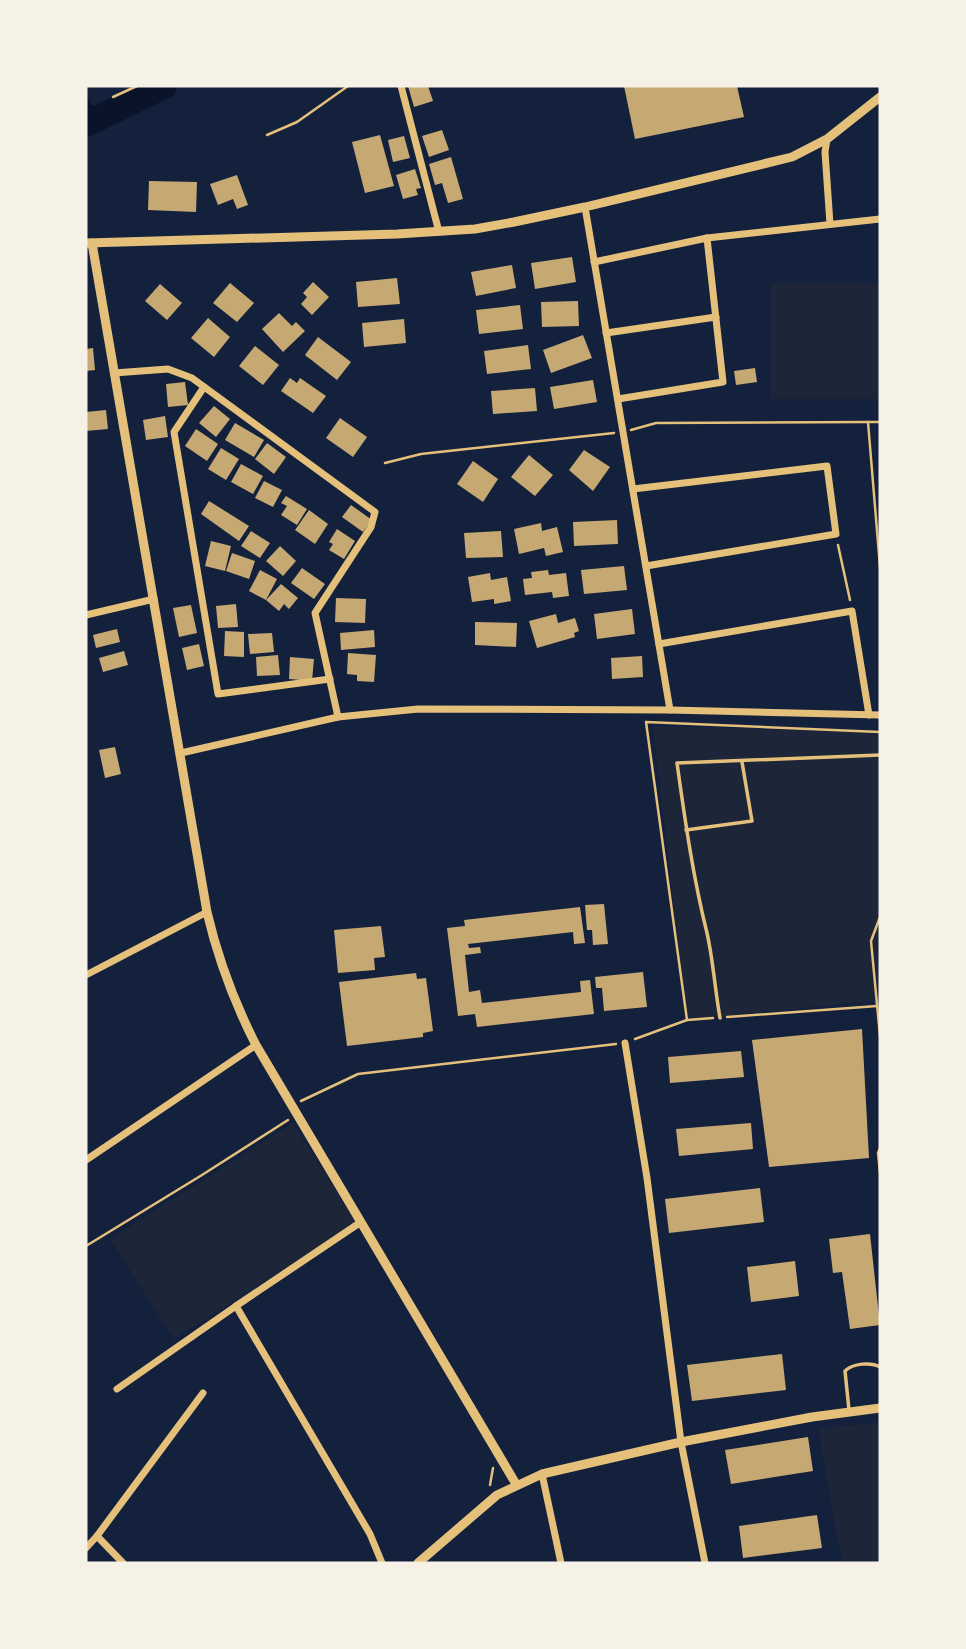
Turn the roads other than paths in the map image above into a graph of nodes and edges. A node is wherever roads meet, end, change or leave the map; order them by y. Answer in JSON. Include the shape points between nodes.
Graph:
{"nodes":[{"id":1,"x":401,"y":86,"type":"edge"},
{"id":2,"x":880,"y":97,"type":"edge"},
{"id":3,"x":827,"y":139,"type":"junction"},
{"id":4,"x":585,"y":207,"type":"junction"},
{"id":5,"x":880,"y":219,"type":"edge"},
{"id":6,"x":831,"y":224,"type":"junction"},
{"id":7,"x":439,"y":232,"type":"junction"},
{"id":8,"x":707,"y":239,"type":"junction"},
{"id":9,"x":89,"y":243,"type":"edge"},
{"id":10,"x":594,"y":262,"type":"junction"},
{"id":11,"x":716,"y":317,"type":"junction"},
{"id":12,"x":607,"y":333,"type":"junction"},
{"id":13,"x":114,"y":373,"type":"junction"},
{"id":14,"x":204,"y":387,"type":"junction"},
{"id":15,"x":618,"y":399,"type":"junction"},
{"id":16,"x":633,"y":489,"type":"junction"},
{"id":17,"x":646,"y":566,"type":"junction"},
{"id":18,"x":154,"y":599,"type":"junction"},
{"id":19,"x":86,"y":615,"type":"edge"},
{"id":20,"x":659,"y":644,"type":"junction"},
{"id":21,"x":330,"y":679,"type":"junction"},
{"id":22,"x":670,"y":710,"type":"junction"},
{"id":23,"x":869,"y":715,"type":"junction"},
{"id":24,"x":880,"y":715,"type":"edge"},
{"id":25,"x":338,"y":717,"type":"junction"},
{"id":26,"x":181,"y":753,"type":"junction"},
{"id":27,"x":880,"y":755,"type":"edge"},
{"id":28,"x":742,"y":761,"type":"junction"},
{"id":29,"x":686,"y":830,"type":"junction"},
{"id":30,"x":207,"y":912,"type":"junction"},
{"id":31,"x":86,"y":975,"type":"edge"},
{"id":32,"x":720,"y":1018,"type":"road end"},
{"id":33,"x":625,"y":1043,"type":"road end"},
{"id":34,"x":256,"y":1045,"type":"junction"},
{"id":35,"x":86,"y":1160,"type":"edge"},
{"id":36,"x":361,"y":1222,"type":"junction"},
{"id":37,"x":236,"y":1306,"type":"junction"},
{"id":38,"x":880,"y":1367,"type":"edge"},
{"id":39,"x":117,"y":1389,"type":"dead end"},
{"id":40,"x":203,"y":1393,"type":"dead end"},
{"id":41,"x":880,"y":1408,"type":"edge"},
{"id":42,"x":849,"y":1412,"type":"junction"},
{"id":43,"x":681,"y":1443,"type":"junction"},
{"id":44,"x":542,"y":1474,"type":"junction"},
{"id":45,"x":516,"y":1484,"type":"junction"},
{"id":46,"x":97,"y":1536,"type":"junction"},
{"id":47,"x":86,"y":1548,"type":"edge"},
{"id":48,"x":123,"y":1563,"type":"edge"},
{"id":49,"x":382,"y":1563,"type":"edge"},
{"id":50,"x":418,"y":1563,"type":"edge"},
{"id":51,"x":561,"y":1563,"type":"edge"},
{"id":52,"x":705,"y":1563,"type":"edge"}],
"edges":[{"from":1,"to":7,"type":"street"},
{"from":2,"to":3,"type":"street"},
{"from":3,"to":4,"type":"street","via":[[792,157]]},
{"from":3,"to":6,"type":"street"},
{"from":4,"to":7,"type":"street"},
{"from":4,"to":10,"type":"street"},
{"from":5,"to":6,"type":"street"},
{"from":6,"to":8,"type":"street"},
{"from":7,"to":9,"type":"street"},
{"from":8,"to":10,"type":"street"},
{"from":8,"to":11,"type":"street"},
{"from":9,"to":13,"type":"street"},
{"from":10,"to":12,"type":"street"},
{"from":11,"to":12,"type":"street"},
{"from":11,"to":15,"type":"street","via":[[723,382]]},
{"from":12,"to":15,"type":"street"},
{"from":13,"to":14,"type":"street","via":[[168,369],[192,377]]},
{"from":13,"to":18,"type":"street"},
{"from":14,"to":21,"type":"street","via":[[375,512],[372,527],[315,613]]},
{"from":14,"to":21,"type":"street","via":[[174,432],[218,694]]},
{"from":15,"to":16,"type":"street"},
{"from":16,"to":17,"type":"street"},
{"from":16,"to":17,"type":"street","via":[[827,466],[836,534]]},
{"from":17,"to":20,"type":"street"},
{"from":18,"to":19,"type":"street"},
{"from":18,"to":26,"type":"street"},
{"from":20,"to":22,"type":"street"},
{"from":20,"to":23,"type":"street","via":[[852,611]]},
{"from":21,"to":25,"type":"street"},
{"from":22,"to":23,"type":"street"},
{"from":22,"to":25,"type":"street","via":[[418,709]]},
{"from":23,"to":24,"type":"street"},
{"from":25,"to":26,"type":"street"},
{"from":26,"to":30,"type":"street"},
{"from":27,"to":28,"type":"lane"},
{"from":28,"to":29,"type":"lane","via":[[752,821]]},
{"from":28,"to":29,"type":"lane","via":[[677,763]]},
{"from":29,"to":32,"type":"lane"},
{"from":30,"to":31,"type":"street"},
{"from":30,"to":34,"type":"street","via":[[236,1006]]},
{"from":33,"to":43,"type":"street"},
{"from":34,"to":35,"type":"street"},
{"from":34,"to":36,"type":"street"},
{"from":36,"to":37,"type":"street"},
{"from":36,"to":45,"type":"street"},
{"from":37,"to":39,"type":"street"},
{"from":37,"to":49,"type":"street","via":[[370,1534]]},
{"from":38,"to":42,"type":"lane","via":[[850,1366],[845,1371]]},
{"from":40,"to":46,"type":"street"},
{"from":41,"to":42,"type":"street"},
{"from":42,"to":43,"type":"street"},
{"from":43,"to":44,"type":"street"},
{"from":43,"to":52,"type":"street"},
{"from":44,"to":45,"type":"street"},
{"from":44,"to":51,"type":"street"},
{"from":45,"to":50,"type":"street","via":[[482,1506]]},
{"from":46,"to":47,"type":"street"},
{"from":46,"to":48,"type":"street"}]}
